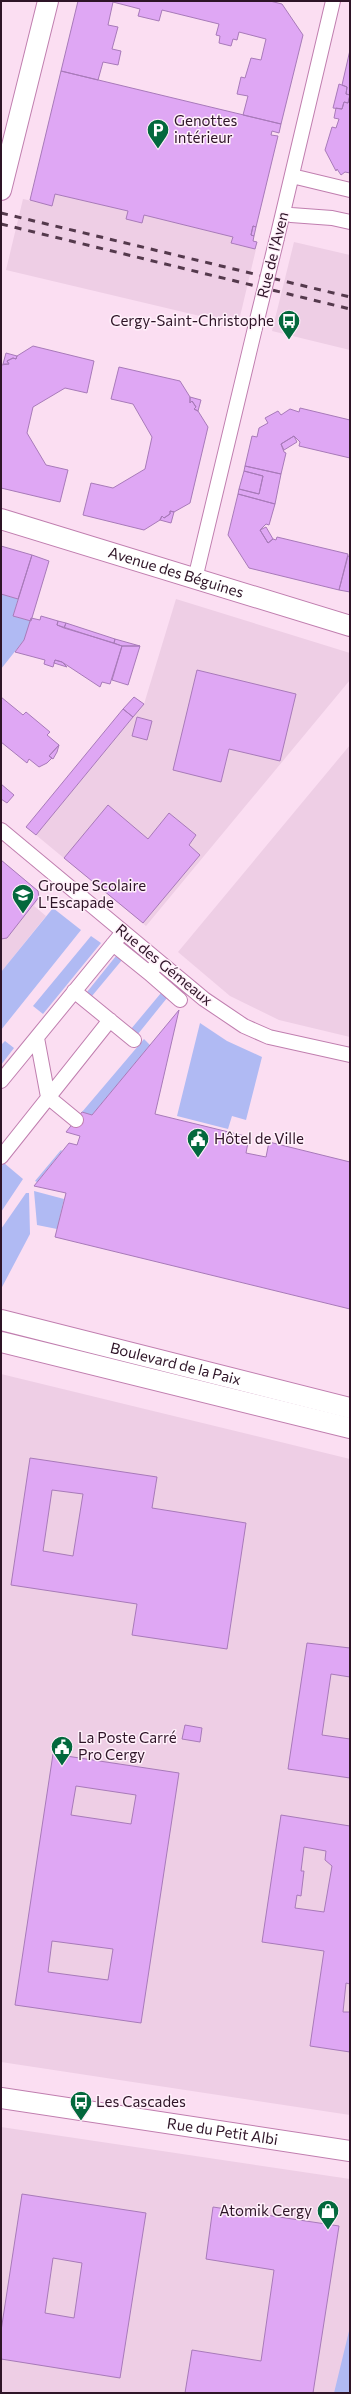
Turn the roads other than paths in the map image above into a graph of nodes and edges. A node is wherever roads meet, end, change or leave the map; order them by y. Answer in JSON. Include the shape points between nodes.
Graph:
{"nodes":[{"id":1,"x":48,"y":1,"type":"edge"},
{"id":2,"x":333,"y":1,"type":"edge"},
{"id":3,"x":292,"y":176,"type":"junction"},
{"id":4,"x":1,"y":190,"type":"edge"},
{"id":5,"x":350,"y":190,"type":"edge"},
{"id":6,"x":291,"y":215,"type":"dead end"},
{"id":7,"x":350,"y":222,"type":"edge"},
{"id":8,"x":1,"y":519,"type":"edge"},
{"id":9,"x":195,"y":579,"type":"junction"},
{"id":10,"x":350,"y":626,"type":"edge"},
{"id":11,"x":1,"y":830,"type":"edge"},
{"id":12,"x":123,"y":932,"type":"junction"},
{"id":13,"x":113,"y":944,"type":"junction"},
{"id":14,"x":159,"y":962,"type":"junction"},
{"id":15,"x":149,"y":973,"type":"junction"},
{"id":16,"x":74,"y":992,"type":"junction"},
{"id":17,"x":180,"y":1000,"type":"dead end"},
{"id":18,"x":110,"y":1020,"type":"junction"},
{"id":19,"x":37,"y":1038,"type":"junction"},
{"id":20,"x":134,"y":1040,"type":"dead end"},
{"id":21,"x":350,"y":1055,"type":"edge"},
{"id":22,"x":1,"y":1081,"type":"edge"},
{"id":23,"x":48,"y":1097,"type":"junction"},
{"id":24,"x":76,"y":1120,"type":"dead end"},
{"id":25,"x":1,"y":1157,"type":"edge"},
{"id":26,"x":1,"y":1320,"type":"edge"},
{"id":27,"x":1,"y":1342,"type":"edge"},
{"id":28,"x":350,"y":1408,"type":"edge"},
{"id":29,"x":350,"y":1428,"type":"edge"},
{"id":30,"x":1,"y":2098,"type":"edge"},
{"id":31,"x":350,"y":2150,"type":"edge"}],
"edges":[{"from":1,"to":4,"type":"street"},
{"from":2,"to":3,"type":"street","name":"Rue de l'Aven"},
{"from":3,"to":5,"type":"street"},
{"from":3,"to":9,"type":"street","name":"Rue de l'Aven","bridge":true},
{"from":6,"to":7,"type":"street"},
{"from":8,"to":9,"type":"street","name":"Avenue des Béguines"},
{"from":9,"to":10,"type":"street","name":"Avenue des Béguines"},
{"from":11,"to":12,"type":"street","name":"Rue des Gémeaux"},
{"from":12,"to":13,"type":"street"},
{"from":12,"to":14,"type":"street","name":"Rue des Gémeaux"},
{"from":13,"to":15,"type":"street"},
{"from":13,"to":16,"type":"street"},
{"from":14,"to":15,"type":"street"},
{"from":14,"to":21,"type":"street","name":"Rue des Gémeaux","via":[[204,999],[254,1031]]},
{"from":15,"to":17,"type":"street"},
{"from":16,"to":18,"type":"street"},
{"from":16,"to":19,"type":"street"},
{"from":18,"to":20,"type":"street"},
{"from":18,"to":23,"type":"street"},
{"from":19,"to":22,"type":"street"},
{"from":19,"to":23,"type":"street"},
{"from":23,"to":24,"type":"street"},
{"from":23,"to":25,"type":"street"},
{"from":26,"to":28,"type":"street","name":"Boulevard de la Paix"},
{"from":27,"to":29,"type":"street","name":"Boulevard de la Paix"},
{"from":30,"to":31,"type":"street","name":"Rue du Petit Albi"}]}
